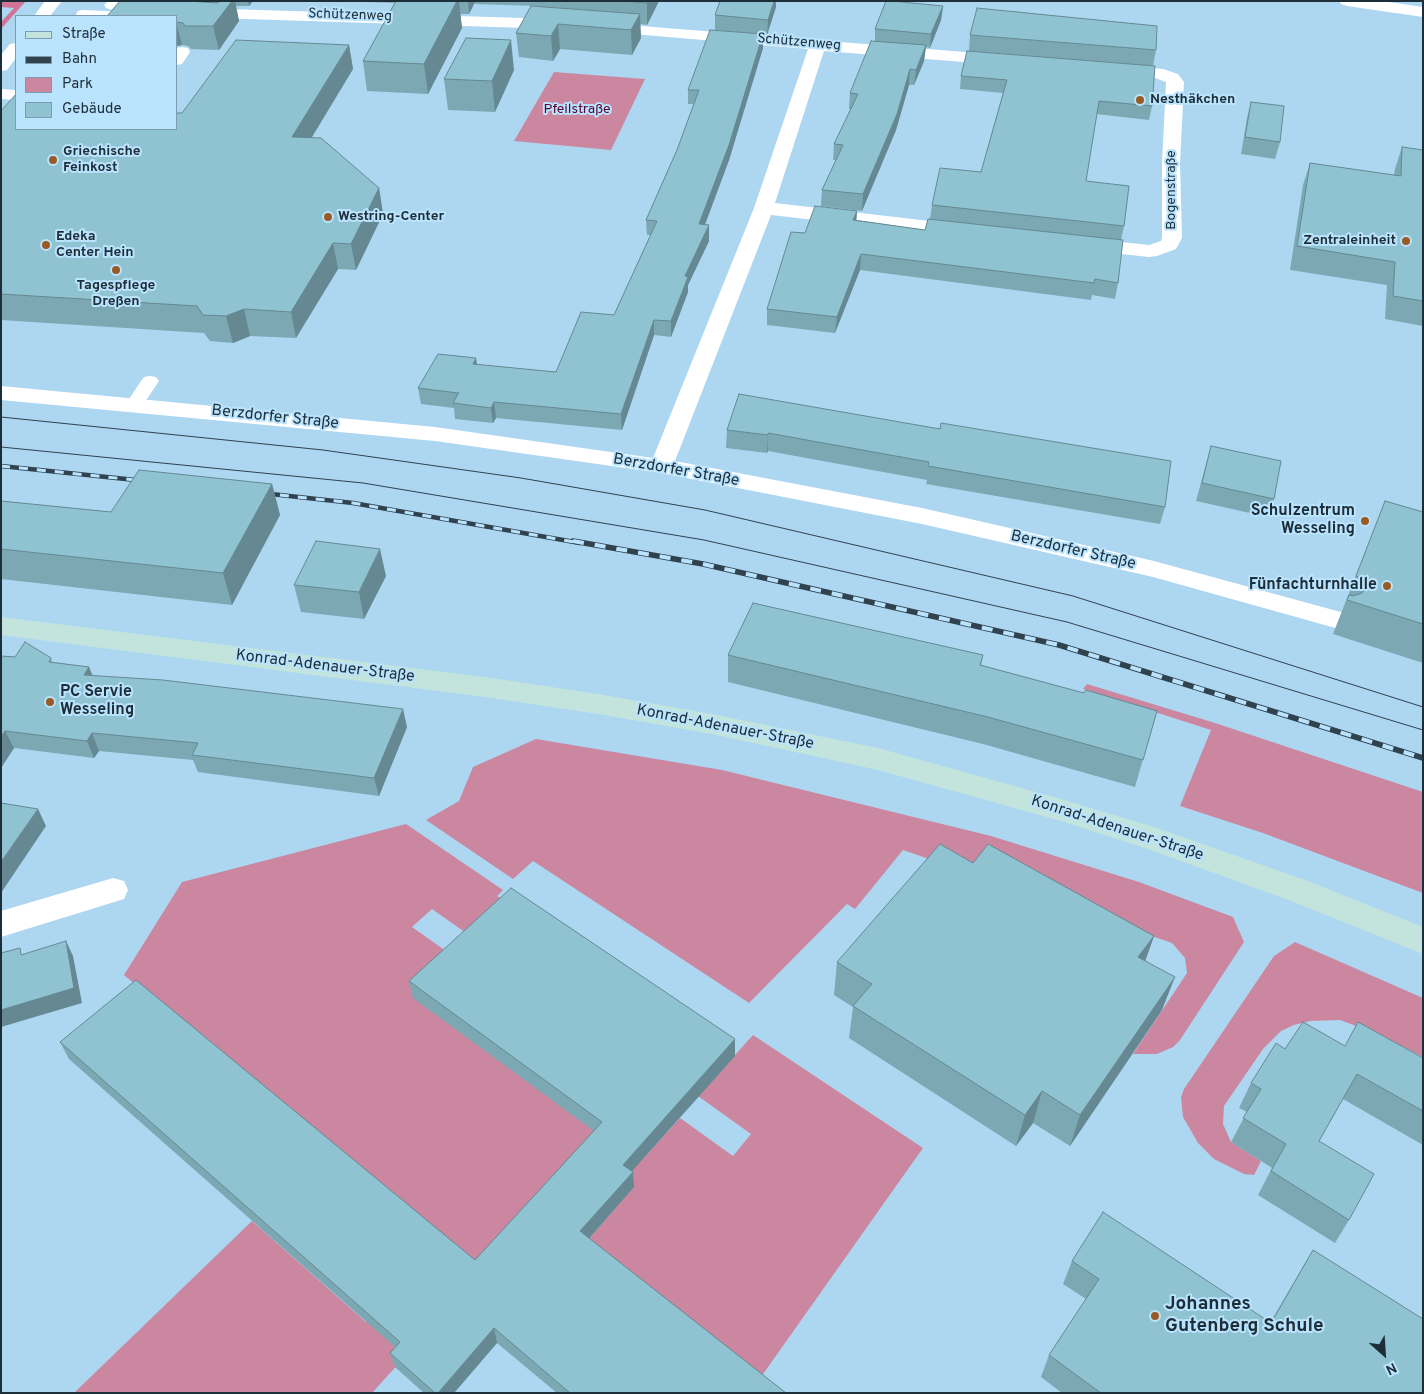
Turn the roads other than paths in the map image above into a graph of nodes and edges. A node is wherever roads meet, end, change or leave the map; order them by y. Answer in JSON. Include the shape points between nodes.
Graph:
{"nodes":[{"id":1,"x":54,"y":1,"type":"edge"},
{"id":2,"x":1347,"y":1,"type":"edge"},
{"id":3,"x":112,"y":5,"type":"dead end"},
{"id":4,"x":269,"y":8,"type":"edge"},
{"id":5,"x":182,"y":9,"type":"edge"},
{"id":6,"x":1423,"y":12,"type":"edge"},
{"id":7,"x":82,"y":14,"type":"dead end"},
{"id":8,"x":43,"y":15,"type":"edge"},
{"id":9,"x":108,"y":15,"type":"edge"},
{"id":10,"x":573,"y":25,"type":"edge"},
{"id":11,"x":592,"y":27,"type":"edge"},
{"id":12,"x":818,"y":45,"type":"junction"},
{"id":13,"x":15,"y":49,"type":"edge"},
{"id":14,"x":1018,"y":61,"type":"edge"},
{"id":15,"x":1,"y":66,"type":"edge"},
{"id":16,"x":1097,"y":68,"type":"edge"},
{"id":17,"x":1,"y":94,"type":"edge"},
{"id":18,"x":15,"y":95,"type":"edge"},
{"id":19,"x":764,"y":208,"type":"junction"},
{"id":20,"x":980,"y":232,"type":"edge"},
{"id":21,"x":1068,"y":242,"type":"edge"},
{"id":22,"x":150,"y":381,"type":"dead end"},
{"id":23,"x":1,"y":393,"type":"edge"},
{"id":24,"x":134,"y":404,"type":"junction"},
{"id":25,"x":660,"y":466,"type":"junction"},
{"id":26,"x":1339,"y":620,"type":"dead end"},
{"id":27,"x":1,"y":626,"type":"edge"},
{"id":28,"x":113,"y":890,"type":"dead end"},
{"id":29,"x":1,"y":924,"type":"edge"},
{"id":30,"x":1423,"y":941,"type":"edge"}],
"edges":[{"from":1,"to":8,"type":"street"},
{"from":2,"to":6,"type":"street"},
{"from":3,"to":5,"type":"street"},
{"from":4,"to":5,"type":"street","name":"Schützenweg","via":[[242,14],[182,12]]},
{"from":4,"to":10,"type":"street","name":"Schützenweg"},
{"from":7,"to":9,"type":"lane"},
{"from":11,"to":12,"type":"street","name":"Schützenweg"},
{"from":12,"to":14,"type":"street","name":"Schützenweg"},
{"from":12,"to":19,"type":"street"},
{"from":13,"to":15,"type":"street"},
{"from":16,"to":21,"type":"street","name":"Bogenstraße","via":[[1157,73],[1172,78],[1176,86],[1171,163],[1172,238],[1169,245],[1149,251]]},
{"from":17,"to":18,"type":"street"},
{"from":19,"to":20,"type":"street"},
{"from":19,"to":25,"type":"street"},
{"from":22,"to":24,"type":"lane"},
{"from":23,"to":24,"type":"street","name":"Berzdorfer Straße"},
{"from":24,"to":25,"type":"street","name":"Berzdorfer Straße","via":[[435,434]]},
{"from":25,"to":26,"type":"street","name":"Berzdorfer Straße","via":[[932,518],[1154,569]]},
{"from":27,"to":30,"type":"main road","name":"Konrad-Adenauer-Straße","via":[[559,698],[712,724],[850,753],[1061,810],[1154,839],[1297,890]]},
{"from":28,"to":29,"type":"street"}]}
